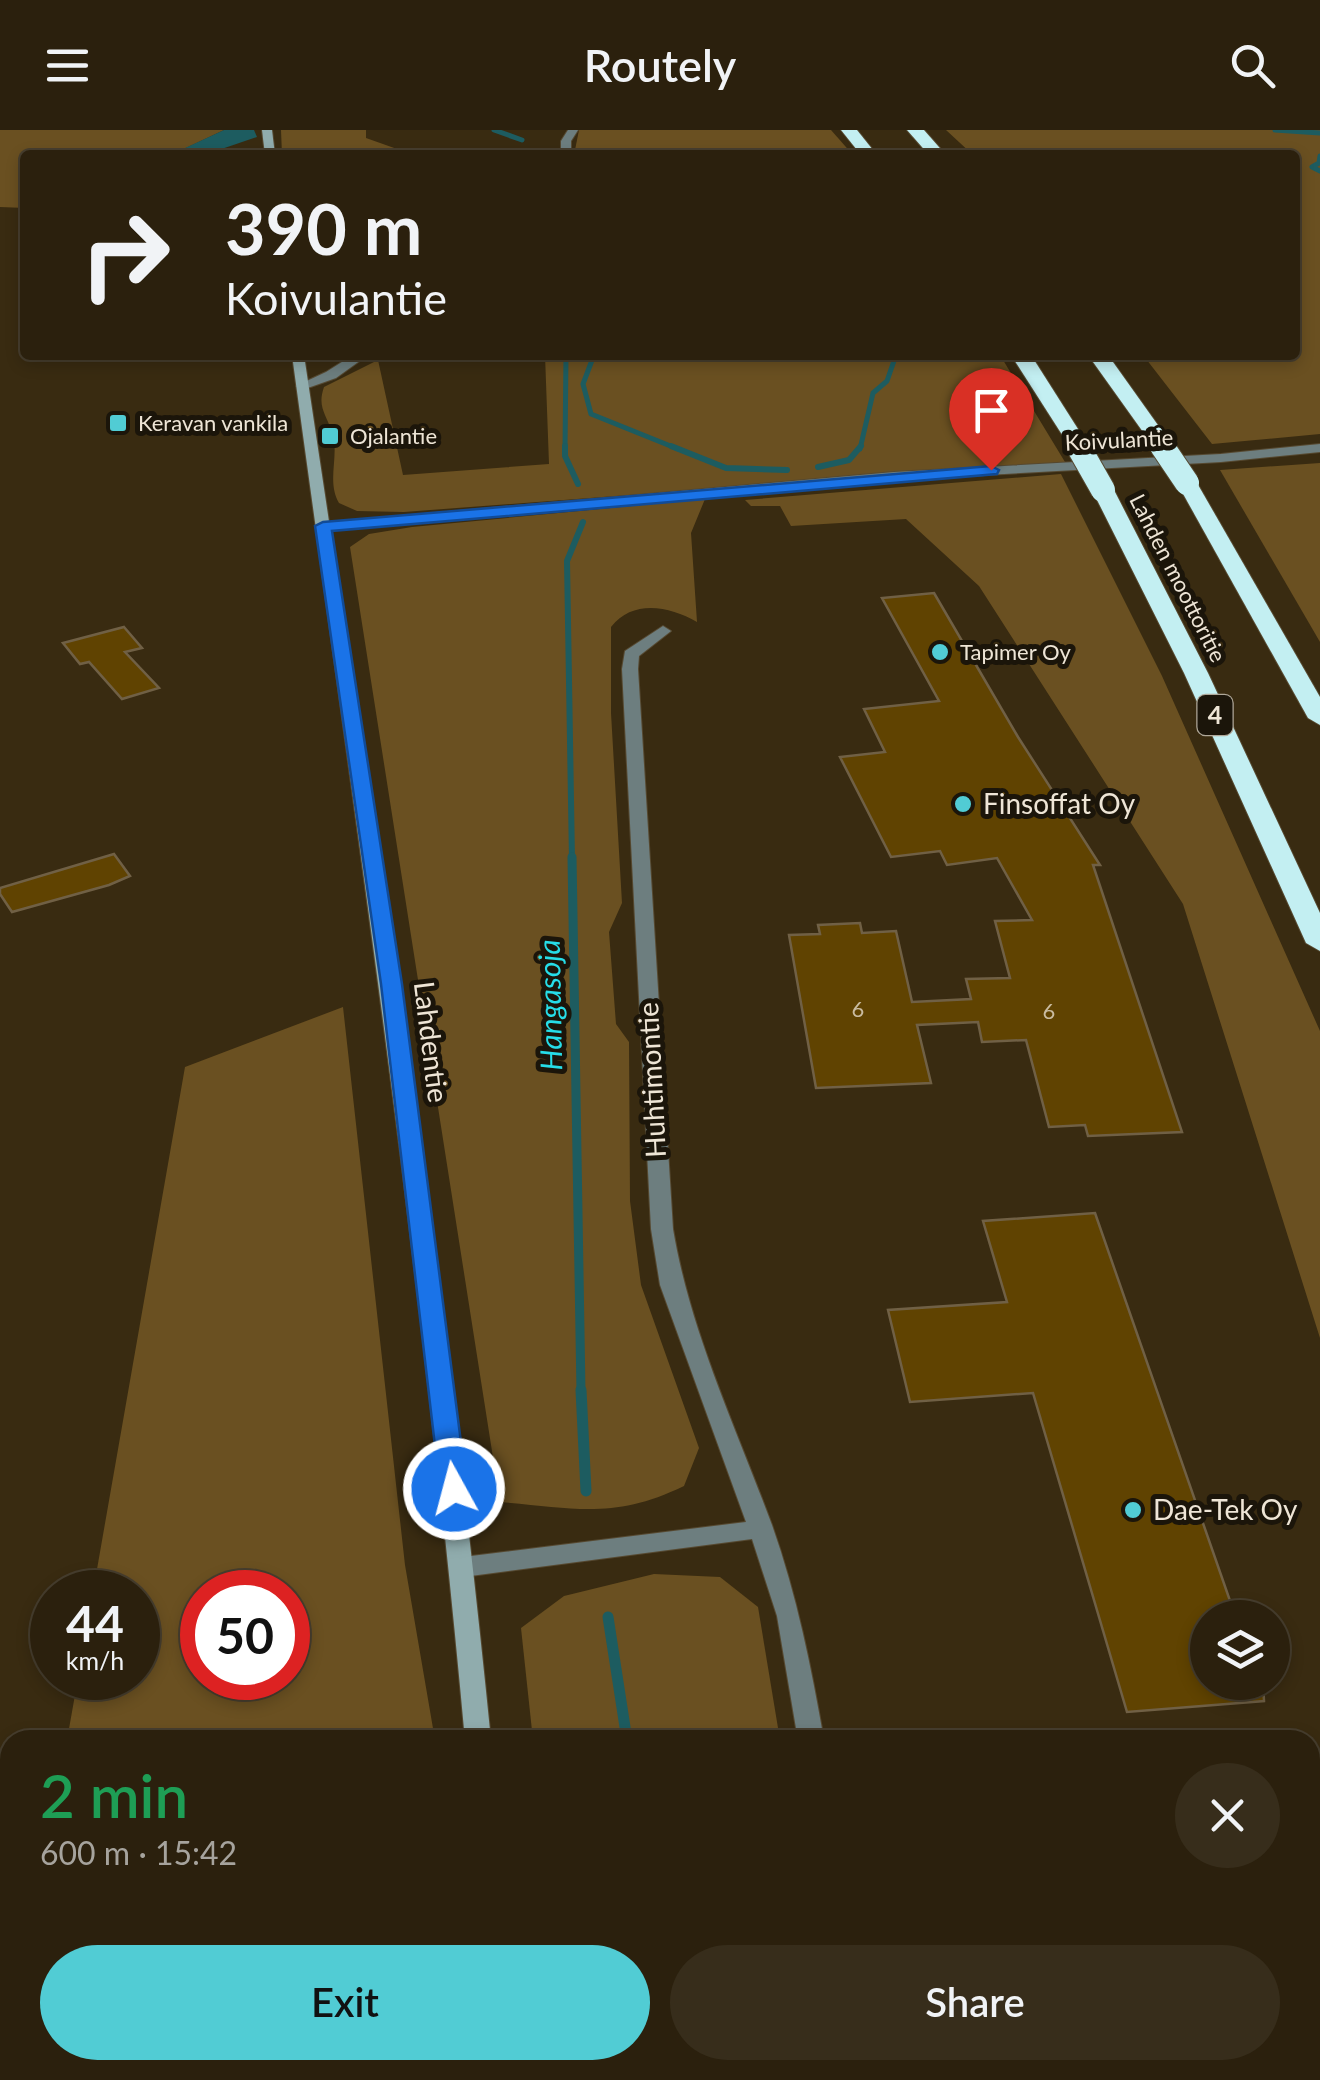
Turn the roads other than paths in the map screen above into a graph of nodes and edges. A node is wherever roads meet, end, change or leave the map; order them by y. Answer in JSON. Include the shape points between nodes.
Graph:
{"nodes":[{"id":1,"x":849,"y":130,"type":"edge"},
{"id":2,"x":915,"y":130,"type":"edge"},
{"id":3,"x":866,"y":150,"type":"edge"},
{"id":4,"x":933,"y":150,"type":"edge"},
{"id":5,"x":299,"y":360,"type":"edge"},
{"id":6,"x":354,"y":360,"type":"edge"},
{"id":7,"x":1024,"y":360,"type":"edge"},
{"id":8,"x":1102,"y":360,"type":"edge"},
{"id":9,"x":302,"y":386,"type":"junction"},
{"id":10,"x":1320,"y":448,"type":"edge"},
{"id":11,"x":323,"y":526,"type":"junction"},
{"id":12,"x":663,"y":631,"type":"dead end"},
{"id":13,"x":1320,"y":718,"type":"edge"},
{"id":14,"x":1320,"y":943,"type":"edge"},
{"id":15,"x":761,"y":1529,"type":"junction"},
{"id":16,"x":464,"y":1567,"type":"junction"},
{"id":17,"x":477,"y":1730,"type":"edge"},
{"id":18,"x":809,"y":1730,"type":"edge"}],
"edges":[{"from":1,"to":3,"type":"highway"},
{"from":2,"to":4,"type":"highway"},
{"from":5,"to":9,"type":"main road","name":"Lahdentie"},
{"from":6,"to":9,"type":"street"},
{"from":7,"to":14,"type":"highway","name":"Lahden moottoritie","number":"4","bridge":true,"via":[[1103,490],[1196,673]]},
{"from":8,"to":13,"type":"highway","name":"Lahden moottoritie","bridge":true,"via":[[1187,482]]},
{"from":9,"to":11,"type":"main road","name":"Lahdentie"},
{"from":10,"to":11,"type":"street","name":"Koivulantie"},
{"from":11,"to":16,"type":"main road","name":"Lahdentie","via":[[391,984]]},
{"from":12,"to":15,"type":"street","name":"Huhtimontie","via":[[631,654],[630,669],[658,1194],[671,1285]]},
{"from":15,"to":16,"type":"street"},
{"from":15,"to":18,"type":"street","name":"Huhtimontie","via":[[789,1616]]},
{"from":16,"to":17,"type":"main road","name":"Lahdentie"}]}
